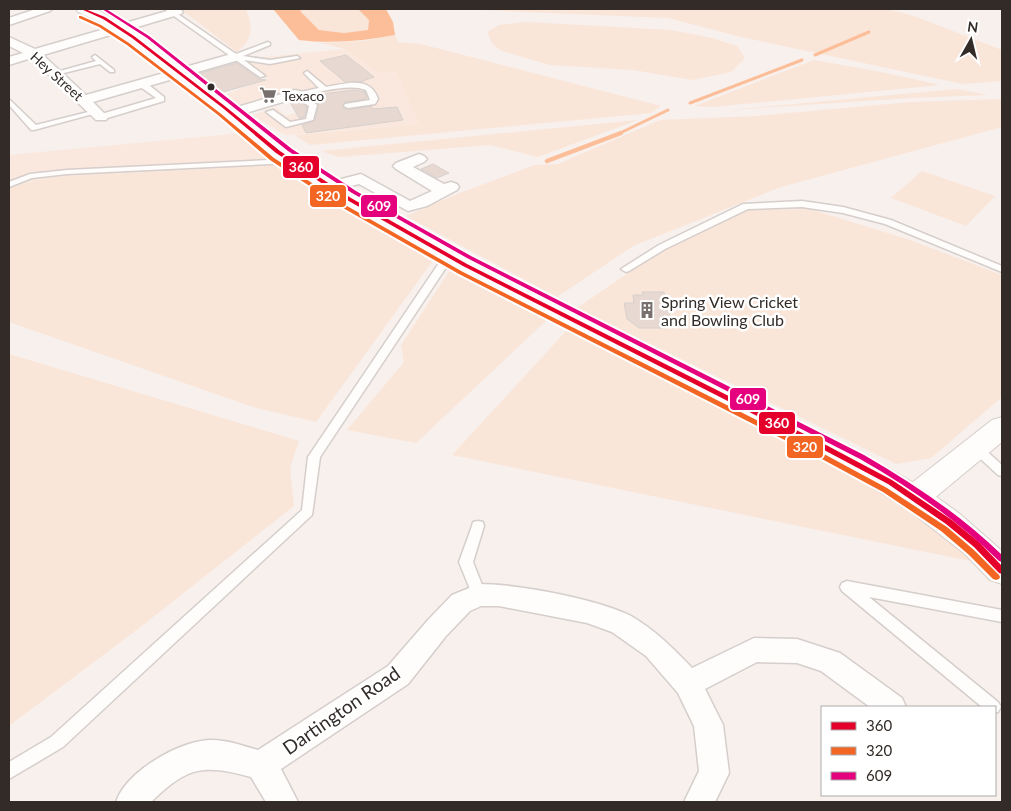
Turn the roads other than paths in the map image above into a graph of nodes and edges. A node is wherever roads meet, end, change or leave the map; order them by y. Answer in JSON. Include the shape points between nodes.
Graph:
{"nodes":[{"id":1,"x":46,"y":9,"type":"edge"},
{"id":2,"x":83,"y":9,"type":"edge"},
{"id":3,"x":173,"y":10,"type":"edge"},
{"id":4,"x":9,"y":22,"type":"edge"},
{"id":5,"x":122,"y":28,"type":"junction"},
{"id":6,"x":9,"y":41,"type":"edge"},
{"id":7,"x":268,"y":44,"type":"dead end"},
{"id":8,"x":34,"y":53,"type":"junction"},
{"id":9,"x":94,"y":56,"type":"dead end"},
{"id":10,"x":235,"y":57,"type":"junction"},
{"id":11,"x":297,"y":58,"type":"dead end"},
{"id":12,"x":9,"y":60,"type":"edge"},
{"id":13,"x":101,"y":62,"type":"junction"},
{"id":14,"x":112,"y":71,"type":"dead end"},
{"id":15,"x":56,"y":73,"type":"junction"},
{"id":16,"x":180,"y":73,"type":"junction"},
{"id":17,"x":307,"y":73,"type":"dead end"},
{"id":18,"x":262,"y":76,"type":"dead end"},
{"id":19,"x":142,"y":84,"type":"junction"},
{"id":20,"x":324,"y":89,"type":"junction"},
{"id":21,"x":294,"y":94,"type":"junction"},
{"id":22,"x":84,"y":100,"type":"junction"},
{"id":23,"x":9,"y":101,"type":"edge"},
{"id":24,"x":348,"y":106,"type":"dead end"},
{"id":25,"x":270,"y":112,"type":"dead end"},
{"id":26,"x":232,"y":113,"type":"junction"},
{"id":27,"x":98,"y":114,"type":"junction"},
{"id":28,"x":419,"y":159,"type":"dead end"},
{"id":29,"x":288,"y":161,"type":"junction"},
{"id":30,"x":30,"y":176,"type":"junction"},
{"id":31,"x":9,"y":177,"type":"edge"},
{"id":32,"x":9,"y":185,"type":"edge"},
{"id":33,"x":328,"y":187,"type":"junction"},
{"id":34,"x":448,"y":257,"type":"junction"},
{"id":35,"x":626,"y":269,"type":"dead end"},
{"id":36,"x":1002,"y":269,"type":"edge"},
{"id":37,"x":1002,"y":427,"type":"edge"},
{"id":38,"x":976,"y":448,"type":"junction"},
{"id":39,"x":1002,"y":472,"type":"edge"},
{"id":40,"x":915,"y":497,"type":"junction"},
{"id":41,"x":478,"y":526,"type":"dead end"},
{"id":42,"x":1002,"y":571,"type":"edge"},
{"id":43,"x":479,"y":595,"type":"junction"},
{"id":44,"x":1002,"y":616,"type":"edge"},
{"id":45,"x":688,"y":684,"type":"junction"},
{"id":46,"x":891,"y":706,"type":"edge"},
{"id":47,"x":992,"y":706,"type":"edge"},
{"id":48,"x":261,"y":765,"type":"junction"},
{"id":49,"x":9,"y":771,"type":"edge"},
{"id":50,"x":131,"y":802,"type":"edge"},
{"id":51,"x":283,"y":802,"type":"edge"},
{"id":52,"x":698,"y":802,"type":"edge"}],
"edges":[{"from":1,"to":4,"type":"street"},
{"from":2,"to":5,"type":"main road"},
{"from":3,"to":5,"type":"street"},
{"from":3,"to":10,"type":"lane"},
{"from":5,"to":8,"type":"street"},
{"from":5,"to":16,"type":"main road"},
{"from":6,"to":8,"type":"street","name":"Hey Street"},
{"from":7,"to":10,"type":"lane"},
{"from":8,"to":12,"type":"street"},
{"from":8,"to":15,"type":"street","name":"Hey Street"},
{"from":9,"to":13,"type":"lane"},
{"from":10,"to":11,"type":"lane","via":[[270,62]]},
{"from":10,"to":16,"type":"street"},
{"from":10,"to":18,"type":"lane"},
{"from":13,"to":14,"type":"lane"},
{"from":13,"to":15,"type":"lane"},
{"from":15,"to":22,"type":"street","name":"Hey Street"},
{"from":16,"to":19,"type":"street"},
{"from":16,"to":26,"type":"main road"},
{"from":17,"to":20,"type":"lane"},
{"from":19,"to":22,"type":"street"},
{"from":19,"to":27,"type":"lane","via":[[161,99]]},
{"from":20,"to":21,"type":"lane"},
{"from":20,"to":24,"type":"lane","via":[[358,85],[370,88],[372,102]]},
{"from":21,"to":25,"type":"lane","via":[[313,105],[309,120],[289,124]]},
{"from":21,"to":26,"type":"street"},
{"from":22,"to":27,"type":"street","name":"Hey Street"},
{"from":23,"to":27,"type":"lane","via":[[34,128]]},
{"from":26,"to":29,"type":"main road"},
{"from":28,"to":33,"type":"street","via":[[401,166],[447,189],[421,203],[408,206],[361,179]]},
{"from":29,"to":30,"type":"lane"},
{"from":29,"to":33,"type":"main road"},
{"from":30,"to":31,"type":"lane"},
{"from":30,"to":32,"type":"lane"},
{"from":33,"to":34,"type":"main road"},
{"from":34,"to":40,"type":"main road","via":[[718,392]]},
{"from":34,"to":49,"type":"lane","via":[[314,457],[308,512],[57,742]]},
{"from":35,"to":36,"type":"lane","via":[[662,247],[746,206],[802,204],[843,210],[888,222]]},
{"from":37,"to":38,"type":"main road"},
{"from":38,"to":39,"type":"lane"},
{"from":38,"to":40,"type":"main road"},
{"from":40,"to":42,"type":"main road","via":[[958,529]]},
{"from":41,"to":43,"type":"lane","via":[[466,562]]},
{"from":43,"to":45,"type":"street","name":"Dartington Road","via":[[499,594],[588,612],[621,624],[656,648]]},
{"from":43,"to":48,"type":"street","name":"Dartington Road","via":[[461,603],[398,675]]},
{"from":44,"to":47,"type":"lane","via":[[847,587]]},
{"from":45,"to":46,"type":"street","via":[[754,650],[797,650],[830,662]]},
{"from":45,"to":52,"type":"street","name":"Dartington Road","via":[[708,725],[714,773]]},
{"from":48,"to":50,"type":"street","via":[[209,754],[194,758],[171,768],[143,788]]},
{"from":48,"to":51,"type":"street"}]}
